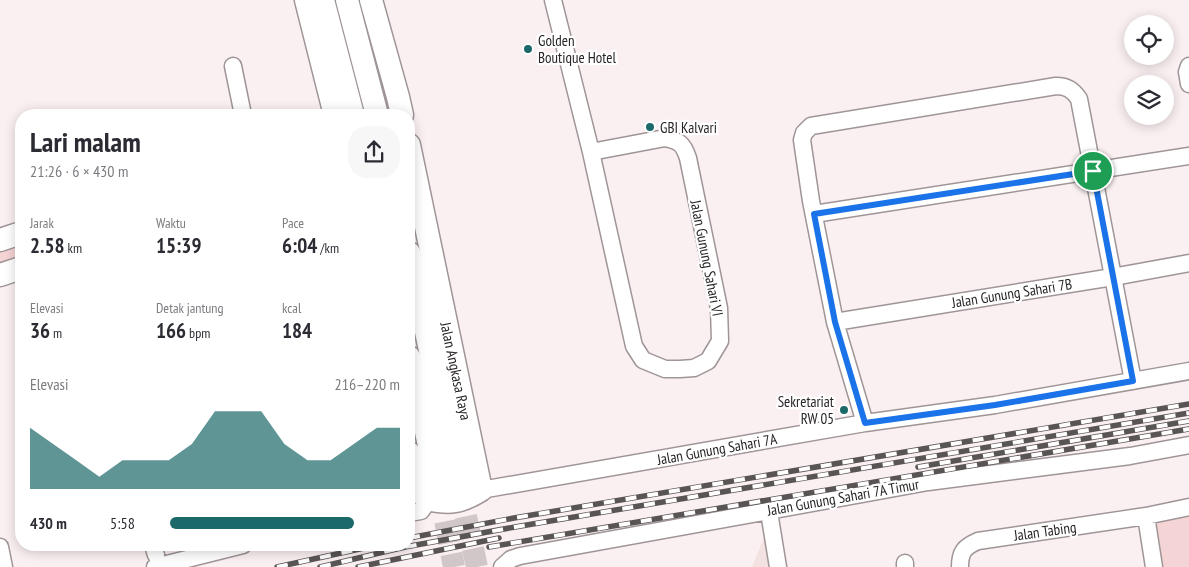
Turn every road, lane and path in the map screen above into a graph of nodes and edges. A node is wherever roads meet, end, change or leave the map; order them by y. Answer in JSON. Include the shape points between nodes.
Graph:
{"nodes":[{"id":1,"x":306,"y":0,"type":"edge"},
{"id":2,"x":323,"y":0,"type":"edge"},
{"id":3,"x":347,"y":0,"type":"edge"},
{"id":4,"x":371,"y":0,"type":"edge"},
{"id":5,"x":553,"y":0,"type":"edge"},
{"id":6,"x":232,"y":66,"type":"dead end"},
{"id":7,"x":1189,"y":66,"type":"edge"},
{"id":8,"x":1189,"y":84,"type":"edge"},
{"id":9,"x":242,"y":109,"type":"edge"},
{"id":10,"x":333,"y":109,"type":"edge"},
{"id":11,"x":351,"y":109,"type":"edge"},
{"id":12,"x":375,"y":109,"type":"edge"},
{"id":13,"x":401,"y":109,"type":"edge"},
{"id":14,"x":591,"y":152,"type":"junction"},
{"id":15,"x":1189,"y":156,"type":"edge"},
{"id":16,"x":1093,"y":171,"type":"junction"},
{"id":17,"x":415,"y":174,"type":"edge"},
{"id":18,"x":814,"y":214,"type":"junction"},
{"id":19,"x":15,"y":235,"type":"edge"},
{"id":20,"x":0,"y":240,"type":"edge"},
{"id":21,"x":1189,"y":263,"type":"edge"},
{"id":22,"x":15,"y":270,"type":"edge"},
{"id":23,"x":0,"y":275,"type":"edge"},
{"id":24,"x":1113,"y":277,"type":"junction"},
{"id":25,"x":415,"y":298,"type":"edge"},
{"id":26,"x":835,"y":322,"type":"junction"},
{"id":27,"x":1189,"y":372,"type":"edge"},
{"id":28,"x":1133,"y":381,"type":"junction"},
{"id":29,"x":415,"y":382,"type":"edge"},
{"id":30,"x":865,"y":423,"type":"junction"},
{"id":31,"x":1189,"y":445,"type":"edge"},
{"id":32,"x":415,"y":482,"type":"edge"},
{"id":33,"x":481,"y":490,"type":"junction"},
{"id":34,"x":441,"y":491,"type":"junction"},
{"id":35,"x":1189,"y":507,"type":"edge"},
{"id":36,"x":415,"y":512,"type":"edge"},
{"id":37,"x":1146,"y":516,"type":"junction"},
{"id":38,"x":770,"y":518,"type":"dead end"},
{"id":39,"x":0,"y":547,"type":"edge"},
{"id":40,"x":195,"y":551,"type":"edge"},
{"id":41,"x":155,"y":556,"type":"edge"},
{"id":42,"x":4,"y":567,"type":"edge"},
{"id":43,"x":502,"y":567,"type":"edge"},
{"id":44,"x":778,"y":567,"type":"edge"},
{"id":45,"x":960,"y":567,"type":"edge"},
{"id":46,"x":1154,"y":567,"type":"edge"}],
"edges":[{"from":1,"to":10,"type":"main road"},
{"from":2,"to":11,"type":"main road"},
{"from":3,"to":12,"type":"main road"},
{"from":4,"to":13,"type":"main road"},
{"from":5,"to":14,"type":"street","name":"Jalan Gunung Sahari VI"},
{"from":6,"to":9,"type":"street"},
{"from":7,"to":8,"type":"street"},
{"from":14,"to":14,"type":"street","name":"Jalan Gunung Sahari VI","via":[[664,138],[676,140],[684,147],[719,308],[720,341],[708,361],[694,368],[665,369],[643,360],[634,346]]},
{"from":15,"to":16,"type":"street"},
{"from":16,"to":18,"type":"street"},
{"from":16,"to":18,"type":"street","via":[[1079,99],[1070,89],[1056,86],[811,126],[802,140]]},
{"from":16,"to":24,"type":"street"},
{"from":17,"to":33,"type":"main road","name":"Jalan Angkasa Raya"},
{"from":18,"to":26,"type":"street"},
{"from":19,"to":20,"type":"main road"},
{"from":21,"to":24,"type":"street","name":"Jalan Gunung Sahari 7B"},
{"from":22,"to":23,"type":"main road"},
{"from":24,"to":26,"type":"street","name":"Jalan Gunung Sahari 7B"},
{"from":24,"to":28,"type":"street"},
{"from":25,"to":34,"type":"main road","name":"Jalan Angkasa Raya"},
{"from":26,"to":30,"type":"street"},
{"from":27,"to":28,"type":"street","name":"Jalan Gunung Sahari 7A"},
{"from":28,"to":30,"type":"street","name":"Jalan Gunung Sahari 7A"},
{"from":29,"to":34,"type":"main road"},
{"from":30,"to":33,"type":"street","name":"Jalan Gunung Sahari 7A"},
{"from":31,"to":43,"type":"street","name":"Jalan Gunung Sahari 7A Timur","via":[[899,487],[520,556]]},
{"from":32,"to":34,"type":"main road"},
{"from":33,"to":34,"type":"main road","via":[[462,501],[441,502]]},
{"from":34,"to":36,"type":"street","via":[[421,511]]},
{"from":35,"to":37,"type":"street","name":"Jalan Tabing"},
{"from":37,"to":45,"type":"street","name":"Jalan Tabing","via":[[978,541],[962,553]]},
{"from":37,"to":46,"type":"street"},
{"from":38,"to":44,"type":"street"},
{"from":39,"to":42,"type":"street"},
{"from":40,"to":41,"type":"street"}]}
